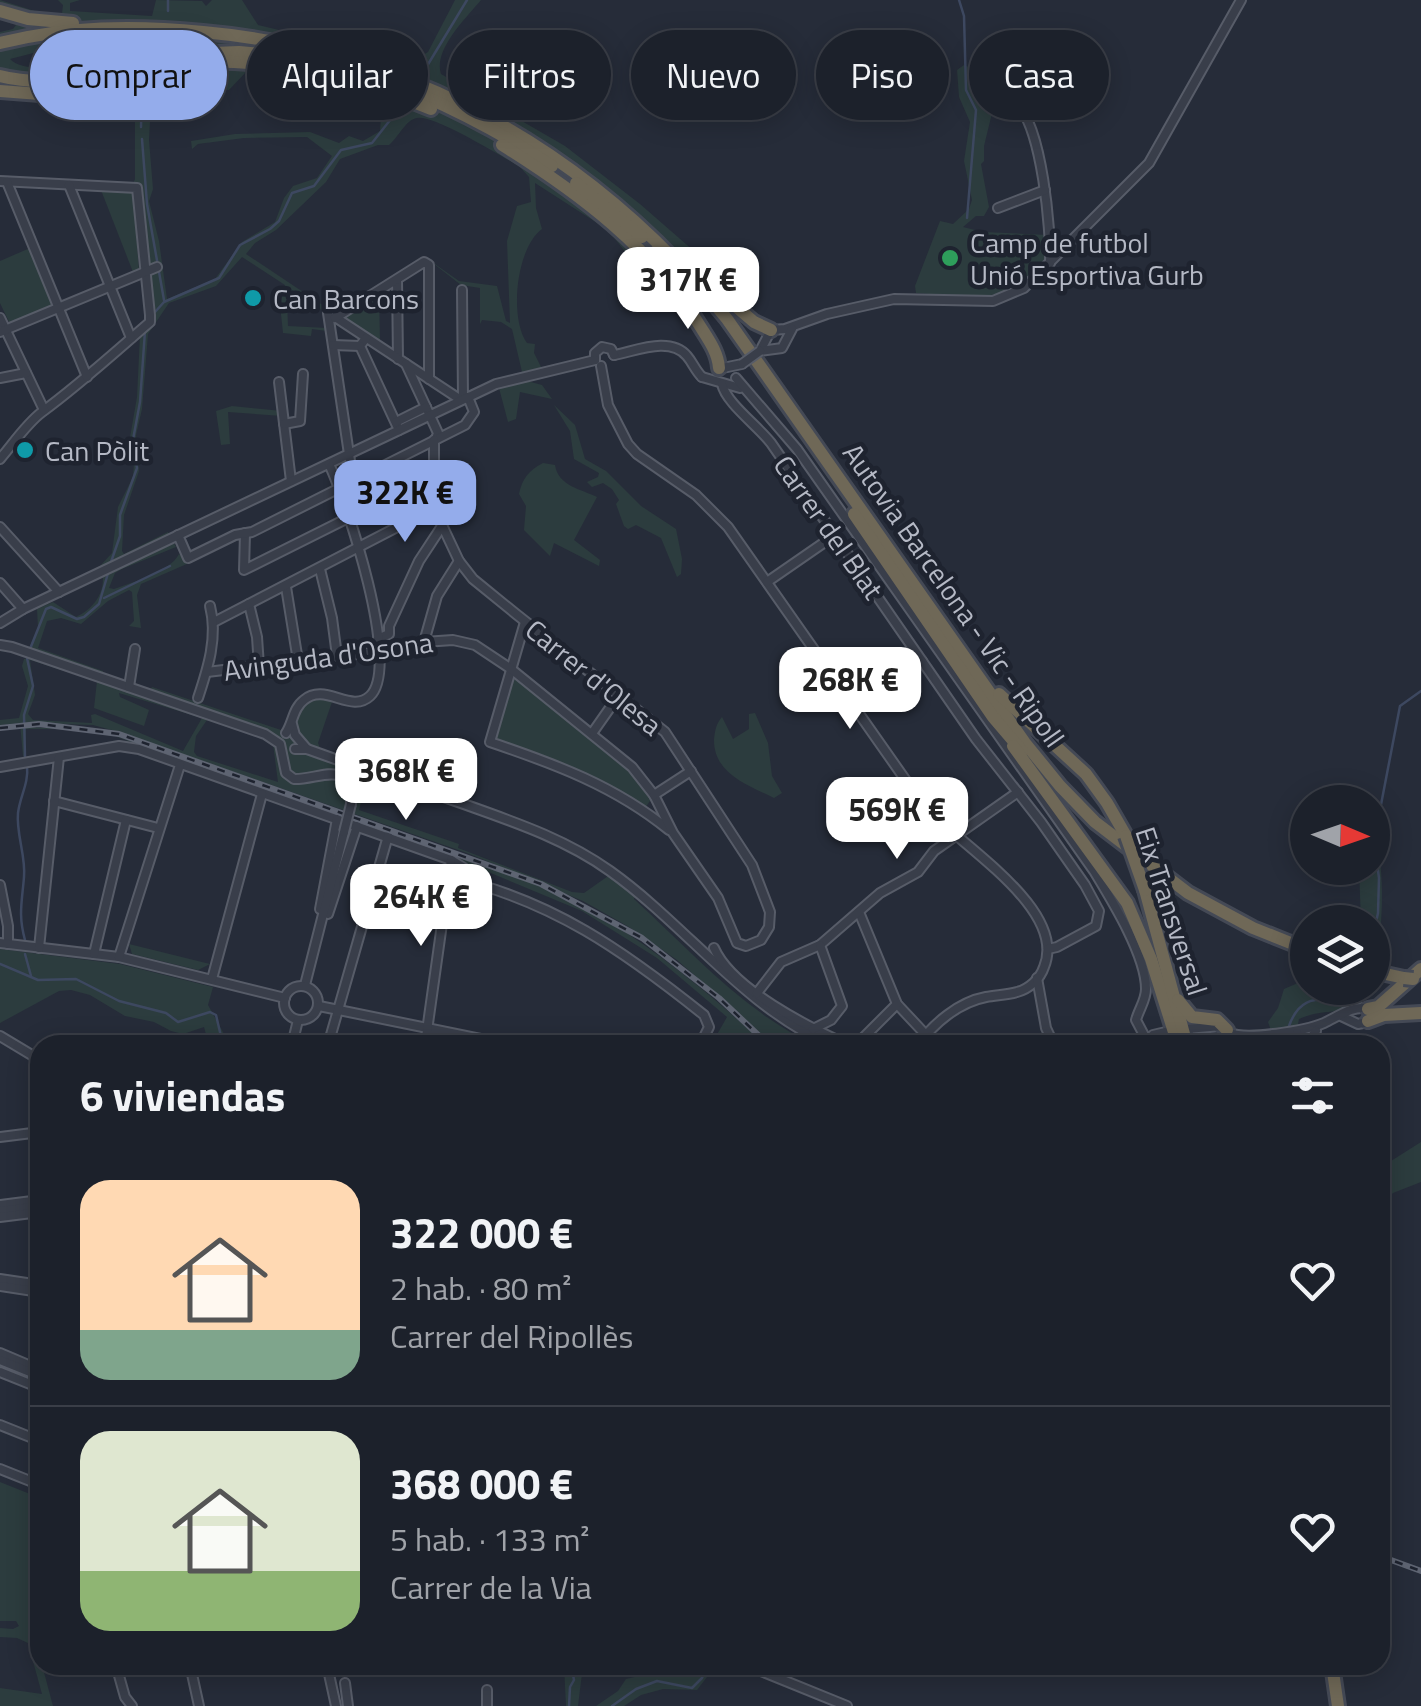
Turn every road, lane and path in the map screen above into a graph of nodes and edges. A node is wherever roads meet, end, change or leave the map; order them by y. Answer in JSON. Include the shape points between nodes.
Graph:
{"nodes":[{"id":1,"x":1241,"y":0,"type":"edge"},
{"id":2,"x":0,"y":11,"type":"edge"},
{"id":3,"x":115,"y":26,"type":"junction"},
{"id":4,"x":247,"y":45,"type":"edge"},
{"id":5,"x":0,"y":46,"type":"edge"},
{"id":6,"x":247,"y":64,"type":"edge"},
{"id":7,"x":0,"y":76,"type":"edge"},
{"id":8,"x":30,"y":80,"type":"edge"},
{"id":9,"x":0,"y":91,"type":"edge"},
{"id":10,"x":428,"y":99,"type":"edge"},
{"id":11,"x":428,"y":108,"type":"edge"},
{"id":12,"x":1026,"y":120,"type":"edge"},
{"id":13,"x":4,"y":181,"type":"edge"},
{"id":14,"x":69,"y":184,"type":"junction"},
{"id":15,"x":1044,"y":190,"type":"junction"},
{"id":16,"x":998,"y":208,"type":"dead end"},
{"id":17,"x":680,"y":262,"type":"junction"},
{"id":18,"x":1050,"y":263,"type":"junction"},
{"id":19,"x":157,"y":267,"type":"dead end"},
{"id":20,"x":145,"y":271,"type":"junction"},
{"id":21,"x":397,"y":280,"type":"junction"},
{"id":22,"x":110,"y":286,"type":"junction"},
{"id":23,"x":462,"y":290,"type":"dead end"},
{"id":24,"x":59,"y":307,"type":"junction"},
{"id":25,"x":332,"y":315,"type":"junction"},
{"id":26,"x":0,"y":318,"type":"edge"},
{"id":27,"x":796,"y":326,"type":"junction"},
{"id":28,"x":2,"y":331,"type":"edge"},
{"id":29,"x":786,"y":336,"type":"junction"},
{"id":30,"x":771,"y":337,"type":"junction"},
{"id":31,"x":132,"y":338,"type":"junction"},
{"id":32,"x":363,"y":342,"type":"junction"},
{"id":33,"x":333,"y":344,"type":"junction"},
{"id":34,"x":402,"y":361,"type":"junction"},
{"id":35,"x":605,"y":361,"type":"junction"},
{"id":36,"x":26,"y":373,"type":"junction"},
{"id":37,"x":303,"y":374,"type":"dead end"},
{"id":38,"x":726,"y":376,"type":"junction"},
{"id":39,"x":88,"y":377,"type":"junction"},
{"id":40,"x":0,"y":378,"type":"edge"},
{"id":41,"x":429,"y":379,"type":"junction"},
{"id":42,"x":280,"y":382,"type":"dead end"},
{"id":43,"x":464,"y":398,"type":"junction"},
{"id":44,"x":44,"y":410,"type":"junction"},
{"id":45,"x":428,"y":411,"type":"junction"},
{"id":46,"x":284,"y":424,"type":"junction"},
{"id":47,"x":397,"y":426,"type":"junction"},
{"id":48,"x":435,"y":440,"type":"junction"},
{"id":49,"x":348,"y":455,"type":"junction"},
{"id":50,"x":0,"y":459,"type":"edge"},
{"id":51,"x":326,"y":465,"type":"junction"},
{"id":52,"x":432,"y":476,"type":"junction"},
{"id":53,"x":291,"y":481,"type":"junction"},
{"id":54,"x":353,"y":481,"type":"junction"},
{"id":55,"x":338,"y":489,"type":"junction"},
{"id":56,"x":434,"y":508,"type":"junction"},
{"id":57,"x":348,"y":518,"type":"junction"},
{"id":58,"x":0,"y":526,"type":"edge"},
{"id":59,"x":442,"y":526,"type":"junction"},
{"id":60,"x":245,"y":533,"type":"junction"},
{"id":61,"x":835,"y":534,"type":"junction"},
{"id":62,"x":178,"y":535,"type":"junction"},
{"id":63,"x":358,"y":548,"type":"junction"},
{"id":64,"x":459,"y":562,"type":"junction"},
{"id":65,"x":320,"y":569,"type":"junction"},
{"id":66,"x":767,"y":582,"type":"junction"},
{"id":67,"x":0,"y":583,"type":"edge"},
{"id":68,"x":286,"y":586,"type":"junction"},
{"id":69,"x":58,"y":592,"type":"junction"},
{"id":70,"x":249,"y":604,"type":"junction"},
{"id":71,"x":210,"y":606,"type":"dead end"},
{"id":72,"x":24,"y":608,"type":"junction"},
{"id":73,"x":214,"y":622,"type":"junction"},
{"id":74,"x":525,"y":622,"type":"junction"},
{"id":75,"x":376,"y":625,"type":"junction"},
{"id":76,"x":389,"y":626,"type":"junction"},
{"id":77,"x":2,"y":632,"type":"edge"},
{"id":78,"x":378,"y":639,"type":"junction"},
{"id":79,"x":424,"y":642,"type":"junction"},
{"id":80,"x":135,"y":649,"type":"dead end"},
{"id":81,"x":379,"y":652,"type":"junction"},
{"id":82,"x":337,"y":656,"type":"junction"},
{"id":83,"x":298,"y":661,"type":"junction"},
{"id":84,"x":922,"y":661,"type":"junction"},
{"id":85,"x":259,"y":666,"type":"junction"},
{"id":86,"x":512,"y":669,"type":"junction"},
{"id":87,"x":974,"y":670,"type":"junction"},
{"id":88,"x":207,"y":672,"type":"junction"},
{"id":89,"x":129,"y":687,"type":"junction"},
{"id":90,"x":619,"y":695,"type":"junction"},
{"id":91,"x":198,"y":698,"type":"dead end"},
{"id":92,"x":856,"y":707,"type":"junction"},
{"id":93,"x":593,"y":732,"type":"junction"},
{"id":94,"x":1007,"y":735,"type":"junction"},
{"id":95,"x":289,"y":742,"type":"junction"},
{"id":96,"x":58,"y":757,"type":"junction"},
{"id":97,"x":180,"y":764,"type":"junction"},
{"id":98,"x":0,"y":766,"type":"edge"},
{"id":99,"x":691,"y":771,"type":"junction"},
{"id":100,"x":1018,"y":792,"type":"junction"},
{"id":101,"x":262,"y":794,"type":"junction"},
{"id":102,"x":654,"y":795,"type":"junction"},
{"id":103,"x":54,"y":801,"type":"junction"},
{"id":104,"x":337,"y":819,"type":"junction"},
{"id":105,"x":126,"y":820,"type":"junction"},
{"id":106,"x":350,"y":827,"type":"junction"},
{"id":107,"x":158,"y":828,"type":"junction"},
{"id":108,"x":673,"y":833,"type":"junction"},
{"id":109,"x":388,"y":836,"type":"junction"},
{"id":110,"x":955,"y":836,"type":"junction"},
{"id":111,"x":450,"y":869,"type":"junction"},
{"id":112,"x":469,"y":878,"type":"junction"},
{"id":113,"x":0,"y":885,"type":"edge"},
{"id":114,"x":860,"y":912,"type":"junction"},
{"id":115,"x":319,"y":931,"type":"junction"},
{"id":116,"x":730,"y":934,"type":"junction"},
{"id":117,"x":4,"y":944,"type":"edge"},
{"id":118,"x":820,"y":945,"type":"junction"},
{"id":119,"x":1290,"y":945,"type":"edge"},
{"id":120,"x":697,"y":947,"type":"junction"},
{"id":121,"x":1290,"y":947,"type":"edge"},
{"id":122,"x":39,"y":948,"type":"junction"},
{"id":123,"x":714,"y":948,"type":"junction"},
{"id":124,"x":1048,"y":949,"type":"junction"},
{"id":125,"x":94,"y":954,"type":"junction"},
{"id":126,"x":118,"y":957,"type":"junction"},
{"id":127,"x":1166,"y":967,"type":"junction"},
{"id":128,"x":1037,"y":978,"type":"junction"},
{"id":129,"x":212,"y":979,"type":"junction"},
{"id":130,"x":1400,"y":979,"type":"edge"},
{"id":131,"x":306,"y":986,"type":"junction"},
{"id":132,"x":757,"y":992,"type":"junction"},
{"id":133,"x":285,"y":998,"type":"junction"},
{"id":134,"x":897,"y":1004,"type":"junction"},
{"id":135,"x":319,"y":1006,"type":"junction"},
{"id":136,"x":336,"y":1009,"type":"junction"},
{"id":137,"x":1421,"y":1013,"type":"edge"},
{"id":138,"x":1361,"y":1015,"type":"junction"},
{"id":139,"x":298,"y":1020,"type":"junction"},
{"id":140,"x":429,"y":1027,"type":"junction"},
{"id":141,"x":813,"y":1029,"type":"junction"},
{"id":142,"x":1187,"y":1029,"type":"dead end"},
{"id":143,"x":1170,"y":1031,"type":"dead end"},
{"id":144,"x":1228,"y":1031,"type":"junction"},
{"id":145,"x":1316,"y":1031,"type":"dead end"},
{"id":146,"x":294,"y":1035,"type":"edge"},
{"id":147,"x":330,"y":1035,"type":"edge"},
{"id":148,"x":427,"y":1035,"type":"edge"},
{"id":149,"x":465,"y":1035,"type":"edge"},
{"id":150,"x":705,"y":1035,"type":"edge"},
{"id":151,"x":809,"y":1035,"type":"edge"},
{"id":152,"x":826,"y":1035,"type":"edge"},
{"id":153,"x":866,"y":1035,"type":"edge"},
{"id":154,"x":926,"y":1035,"type":"joint"},
{"id":155,"x":1049,"y":1035,"type":"edge"},
{"id":156,"x":1141,"y":1035,"type":"edge"},
{"id":157,"x":1161,"y":1035,"type":"edge"},
{"id":158,"x":1175,"y":1035,"type":"edge"},
{"id":159,"x":1184,"y":1035,"type":"edge"},
{"id":160,"x":1229,"y":1035,"type":"edge"},
{"id":161,"x":1237,"y":1035,"type":"edge"},
{"id":162,"x":1254,"y":1035,"type":"edge"},
{"id":163,"x":1312,"y":1035,"type":"edge"},
{"id":164,"x":0,"y":1036,"type":"edge"},
{"id":165,"x":30,"y":1054,"type":"edge"},
{"id":166,"x":30,"y":1134,"type":"edge"},
{"id":167,"x":0,"y":1138,"type":"edge"},
{"id":168,"x":30,"y":1207,"type":"edge"},
{"id":169,"x":0,"y":1211,"type":"edge"},
{"id":170,"x":0,"y":1282,"type":"edge"},
{"id":171,"x":30,"y":1286,"type":"edge"},
{"id":172,"x":0,"y":1356,"type":"edge"},
{"id":173,"x":30,"y":1369,"type":"edge"},
{"id":174,"x":0,"y":1372,"type":"edge"},
{"id":175,"x":30,"y":1384,"type":"edge"},
{"id":176,"x":0,"y":1425,"type":"edge"},
{"id":177,"x":30,"y":1437,"type":"edge"},
{"id":178,"x":0,"y":1469,"type":"edge"},
{"id":179,"x":30,"y":1481,"type":"edge"},
{"id":180,"x":119,"y":1675,"type":"edge"},
{"id":181,"x":192,"y":1675,"type":"edge"},
{"id":182,"x":330,"y":1675,"type":"edge"},
{"id":183,"x":771,"y":1675,"type":"edge"},
{"id":184,"x":1330,"y":1675,"type":"edge"},
{"id":185,"x":345,"y":1684,"type":"dead end"},
{"id":186,"x":486,"y":1690,"type":"dead end"},
{"id":187,"x":1334,"y":1704,"type":"edge"},
{"id":188,"x":132,"y":1706,"type":"edge"},
{"id":189,"x":198,"y":1706,"type":"edge"},
{"id":190,"x":336,"y":1706,"type":"edge"},
{"id":191,"x":348,"y":1706,"type":"edge"},
{"id":192,"x":487,"y":1706,"type":"edge"},
{"id":193,"x":847,"y":1706,"type":"edge"}],
"edges":[{"from":1,"to":18,"type":"street","via":[[1149,164]]},
{"from":2,"to":3,"type":"highway","via":[[44,22]]},
{"from":3,"to":5,"type":"highway","name":"Autovia Barcelona - Vic - Ripoll","via":[[28,36]]},
{"from":3,"to":17,"type":"highway","name":"Autovia Barcelona - Vic - Ripoll","via":[[275,40],[425,86],[546,151],[618,204]]},
{"from":4,"to":5,"type":"highway","name":"Autovia Barcelona - Vic - Ripoll","via":[[145,35]]},
{"from":6,"to":9,"type":"highway","via":[[174,70],[54,94]]},
{"from":7,"to":8,"type":"highway"},
{"from":10,"to":94,"type":"highway","name":"Autovia Barcelona - Vic - Ripoll","via":[[561,171],[685,282],[736,345]]},
{"from":11,"to":38,"type":"highway","via":[[530,162],[599,213],[658,268],[698,321]]},
{"from":12,"to":15,"type":"street"},
{"from":13,"to":14,"type":"street"},
{"from":13,"to":24,"type":"street"},
{"from":14,"to":20,"type":"street","via":[[137,188]]},
{"from":14,"to":22,"type":"street"},
{"from":15,"to":16,"type":"street"},
{"from":15,"to":18,"type":"street"},
{"from":17,"to":30,"type":"highway"},
{"from":17,"to":87,"type":"highway","name":"Autovia Barcelona - Vic - Ripoll","via":[[756,358]]},
{"from":18,"to":27,"type":"street","via":[[1024,288],[993,301],[894,300]]},
{"from":19,"to":20,"type":"street"},
{"from":20,"to":22,"type":"street"},
{"from":20,"to":31,"type":"street","via":[[150,322]]},
{"from":21,"to":25,"type":"street"},
{"from":21,"to":34,"type":"street"},
{"from":21,"to":41,"type":"street","via":[[429,265]]},
{"from":22,"to":24,"type":"street"},
{"from":22,"to":31,"type":"street"},
{"from":23,"to":43,"type":"street"},
{"from":24,"to":28,"type":"street"},
{"from":24,"to":39,"type":"street"},
{"from":25,"to":32,"type":"street"},
{"from":25,"to":33,"type":"street"},
{"from":26,"to":28,"type":"street"},
{"from":27,"to":29,"type":"street"},
{"from":27,"to":30,"type":"street"},
{"from":28,"to":36,"type":"street"},
{"from":29,"to":30,"type":"street"},
{"from":29,"to":30,"type":"street","via":[[782,348]]},
{"from":30,"to":38,"type":"street","bridge":true},
{"from":31,"to":39,"type":"street"},
{"from":32,"to":33,"type":"street"},
{"from":32,"to":34,"type":"street"},
{"from":32,"to":47,"type":"street"},
{"from":33,"to":49,"type":"street"},
{"from":34,"to":41,"type":"street"},
{"from":34,"to":45,"type":"street","name":"Carrer d'Olesa"},
{"from":35,"to":38,"type":"street","via":[[674,346],[702,377]]},
{"from":35,"to":43,"type":"street","via":[[510,378]]},
{"from":35,"to":66,"type":"street","via":[[608,406],[628,444],[710,508]]},
{"from":36,"to":40,"type":"street"},
{"from":36,"to":44,"type":"street"},
{"from":37,"to":46,"type":"street","via":[[300,421]]},
{"from":38,"to":61,"type":"street","name":"Carrer del Blat","via":[[726,397],[755,422]]},
{"from":38,"to":156,"type":"street","via":[[797,449],[1094,870],[1143,974],[1145,996],[1136,1020]]},
{"from":39,"to":44,"type":"street"},
{"from":41,"to":43,"type":"street"},
{"from":42,"to":46,"type":"street"},
{"from":43,"to":45,"type":"street"},
{"from":43,"to":48,"type":"street","via":[[474,412],[471,420]]},
{"from":44,"to":50,"type":"street"},
{"from":45,"to":47,"type":"street"},
{"from":45,"to":48,"type":"street","name":"Carrer d'Olesa"},
{"from":46,"to":53,"type":"street"},
{"from":47,"to":49,"type":"street"},
{"from":48,"to":52,"type":"street","name":"Carrer d'Olesa"},
{"from":48,"to":54,"type":"street"},
{"from":49,"to":51,"type":"street"},
{"from":49,"to":54,"type":"street"},
{"from":51,"to":53,"type":"street"},
{"from":51,"to":55,"type":"street"},
{"from":52,"to":56,"type":"street","name":"Carrer d'Olesa"},
{"from":52,"to":57,"type":"street"},
{"from":53,"to":62,"type":"street"},
{"from":54,"to":55,"type":"street"},
{"from":55,"to":57,"type":"street"},
{"from":55,"to":60,"type":"street"},
{"from":56,"to":59,"type":"street","name":"Carrer d'Olesa"},
{"from":56,"to":63,"type":"street"},
{"from":57,"to":60,"type":"street","via":[[244,570]]},
{"from":57,"to":63,"type":"street"},
{"from":58,"to":69,"type":"street"},
{"from":59,"to":64,"type":"street","name":"Carrer d'Olesa"},
{"from":59,"to":76,"type":"street"},
{"from":60,"to":62,"type":"street","via":[[188,558]]},
{"from":61,"to":66,"type":"street"},
{"from":61,"to":84,"type":"street","name":"Carrer del Blat"},
{"from":62,"to":69,"type":"street"},
{"from":63,"to":65,"type":"street"},
{"from":63,"to":75,"type":"street"},
{"from":64,"to":74,"type":"street","name":"Carrer d'Olesa"},
{"from":64,"to":79,"type":"street","via":[[437,596]]},
{"from":65,"to":68,"type":"street"},
{"from":65,"to":82,"type":"street"},
{"from":66,"to":92,"type":"street"},
{"from":67,"to":72,"type":"street"},
{"from":68,"to":70,"type":"street"},
{"from":68,"to":83,"type":"street"},
{"from":69,"to":72,"type":"street"},
{"from":70,"to":73,"type":"street"},
{"from":70,"to":85,"type":"street"},
{"from":71,"to":73,"type":"street"},
{"from":72,"to":77,"type":"street"},
{"from":73,"to":88,"type":"street"},
{"from":74,"to":86,"type":"street"},
{"from":74,"to":90,"type":"street","name":"Carrer d'Olesa"},
{"from":75,"to":76,"type":"street"},
{"from":75,"to":78,"type":"street"},
{"from":76,"to":78,"type":"street","via":[[388,636]]},
{"from":77,"to":89,"type":"street","via":[[12,646]]},
{"from":78,"to":81,"type":"street"},
{"from":79,"to":81,"type":"street","name":"Avinguda d'Osona"},
{"from":79,"to":86,"type":"street","name":"Avinguda d'Osona","via":[[475,646]]},
{"from":80,"to":89,"type":"street"},
{"from":81,"to":82,"type":"street","name":"Avinguda d'Osona"},
{"from":81,"to":95,"type":"street","via":[[378,680],[368,698],[354,702],[313,694],[299,704]]},
{"from":82,"to":83,"type":"street","name":"Avinguda d'Osona"},
{"from":83,"to":85,"type":"street","name":"Avinguda d'Osona"},
{"from":84,"to":92,"type":"street"},
{"from":84,"to":100,"type":"street","name":"Carrer del Blat"},
{"from":85,"to":88,"type":"street","name":"Avinguda d'Osona"},
{"from":86,"to":93,"type":"street","name":"Avinguda d'Osona"},
{"from":86,"to":108,"type":"street","via":[[490,742],[603,785]]},
{"from":87,"to":119,"type":"highway","name":"Autovia Barcelona - Vic - Ripoll","via":[[1025,743],[1095,822],[1188,893]]},
{"from":87,"to":127,"type":"highway","name":"Eix Transversal","bridge":true,"via":[[1086,774],[1107,803],[1126,836]]},
{"from":88,"to":91,"type":"street"},
{"from":89,"to":95,"type":"street"},
{"from":90,"to":93,"type":"street"},
{"from":90,"to":99,"type":"street","name":"Carrer d'Olesa","via":[[665,732]]},
{"from":92,"to":110,"type":"street","via":[[920,802]]},
{"from":93,"to":102,"type":"street","name":"Avinguda d'Osona"},
{"from":94,"to":121,"type":"highway","name":"Autovia Barcelona - Vic - Ripoll","via":[[1092,827],[1144,871],[1223,921]]},
{"from":94,"to":158,"type":"highway","name":"Eix Transversal","via":[[1127,903]]},
{"from":95,"to":106,"type":"street","bridge":true,"via":[[284,765],[294,779],[328,772],[352,792]]},
{"from":95,"to":120,"type":"street","via":[[578,850],[613,872]]},
{"from":96,"to":97,"type":"street","via":[[119,746]]},
{"from":96,"to":98,"type":"street"},
{"from":96,"to":103,"type":"street"},
{"from":97,"to":101,"type":"street"},
{"from":97,"to":107,"type":"street"},
{"from":99,"to":102,"type":"street"},
{"from":99,"to":116,"type":"street","name":"Carrer d'Olesa","via":[[752,866],[770,912],[760,940],[746,946]]},
{"from":100,"to":110,"type":"street"},
{"from":100,"to":124,"type":"street","name":"Carrer del Blat","via":[[1099,912],[1092,930]]},
{"from":101,"to":104,"type":"street"},
{"from":101,"to":129,"type":"street"},
{"from":102,"to":108,"type":"street","name":"Avinguda d'Osona"},
{"from":103,"to":105,"type":"street"},
{"from":103,"to":122,"type":"street"},
{"from":104,"to":106,"type":"street"},
{"from":104,"to":115,"type":"street"},
{"from":105,"to":107,"type":"street"},
{"from":105,"to":125,"type":"street"},
{"from":106,"to":109,"type":"street"},
{"from":106,"to":115,"type":"street"},
{"from":107,"to":126,"type":"street"},
{"from":108,"to":116,"type":"street","name":"Avinguda d'Osona","via":[[718,898]]},
{"from":109,"to":111,"type":"street"},
{"from":109,"to":136,"type":"street"},
{"from":110,"to":114,"type":"street"},
{"from":110,"to":124,"type":"street","via":[[1012,882]]},
{"from":111,"to":112,"type":"street"},
{"from":111,"to":112,"type":"street"},
{"from":111,"to":140,"type":"street"},
{"from":112,"to":150,"type":"street","via":[[599,936],[708,1020]]},
{"from":113,"to":117,"type":"street","via":[[8,926]]},
{"from":114,"to":118,"type":"street"},
{"from":114,"to":134,"type":"street"},
{"from":115,"to":131,"type":"street"},
{"from":116,"to":123,"type":"street"},
{"from":117,"to":122,"type":"street"},
{"from":118,"to":132,"type":"street","via":[[781,962]]},
{"from":118,"to":141,"type":"street","via":[[842,1006]]},
{"from":120,"to":123,"type":"street"},
{"from":120,"to":151,"type":"street","via":[[762,1006]]},
{"from":122,"to":125,"type":"street"},
{"from":123,"to":132,"type":"street"},
{"from":124,"to":128,"type":"street"},
{"from":125,"to":126,"type":"street"},
{"from":126,"to":129,"type":"street"},
{"from":127,"to":144,"type":"highway","via":[[1186,1013],[1218,1020]]},
{"from":127,"to":159,"type":"highway","name":"Eix Transversal"},
{"from":128,"to":154,"type":"street","via":[[1022,990],[970,1002]]},
{"from":128,"to":155,"type":"street"},
{"from":129,"to":133,"type":"street"},
{"from":130,"to":138,"type":"highway","via":[[1378,1007]]},
{"from":131,"to":133,"type":"street","via":[[292,988]]},
{"from":131,"to":135,"type":"street"},
{"from":132,"to":141,"type":"street"},
{"from":133,"to":139,"type":"street","via":[[285,1009]]},
{"from":134,"to":153,"type":"street"},
{"from":134,"to":154,"type":"street"},
{"from":135,"to":136,"type":"street"},
{"from":135,"to":139,"type":"street"},
{"from":136,"to":140,"type":"street"},
{"from":136,"to":147,"type":"street"},
{"from":137,"to":138,"type":"highway"},
{"from":138,"to":162,"type":"street"},
{"from":139,"to":146,"type":"street"},
{"from":140,"to":148,"type":"street"},
{"from":140,"to":149,"type":"street"},
{"from":141,"to":152,"type":"street"},
{"from":142,"to":144,"type":"street"},
{"from":143,"to":157,"type":"street"},
{"from":144,"to":160,"type":"street"},
{"from":144,"to":161,"type":"street"},
{"from":145,"to":163,"type":"street"},
{"from":164,"to":165,"type":"street"},
{"from":166,"to":167,"type":"street"},
{"from":168,"to":169,"type":"street"},
{"from":170,"to":171,"type":"street"},
{"from":172,"to":173,"type":"street"},
{"from":174,"to":175,"type":"street"},
{"from":176,"to":177,"type":"street"},
{"from":178,"to":179,"type":"street"},
{"from":180,"to":188,"type":"street"},
{"from":181,"to":189,"type":"street"},
{"from":182,"to":190,"type":"street"},
{"from":183,"to":193,"type":"street"},
{"from":184,"to":187,"type":"highway"},
{"from":185,"to":191,"type":"street"},
{"from":186,"to":192,"type":"street"}]}
